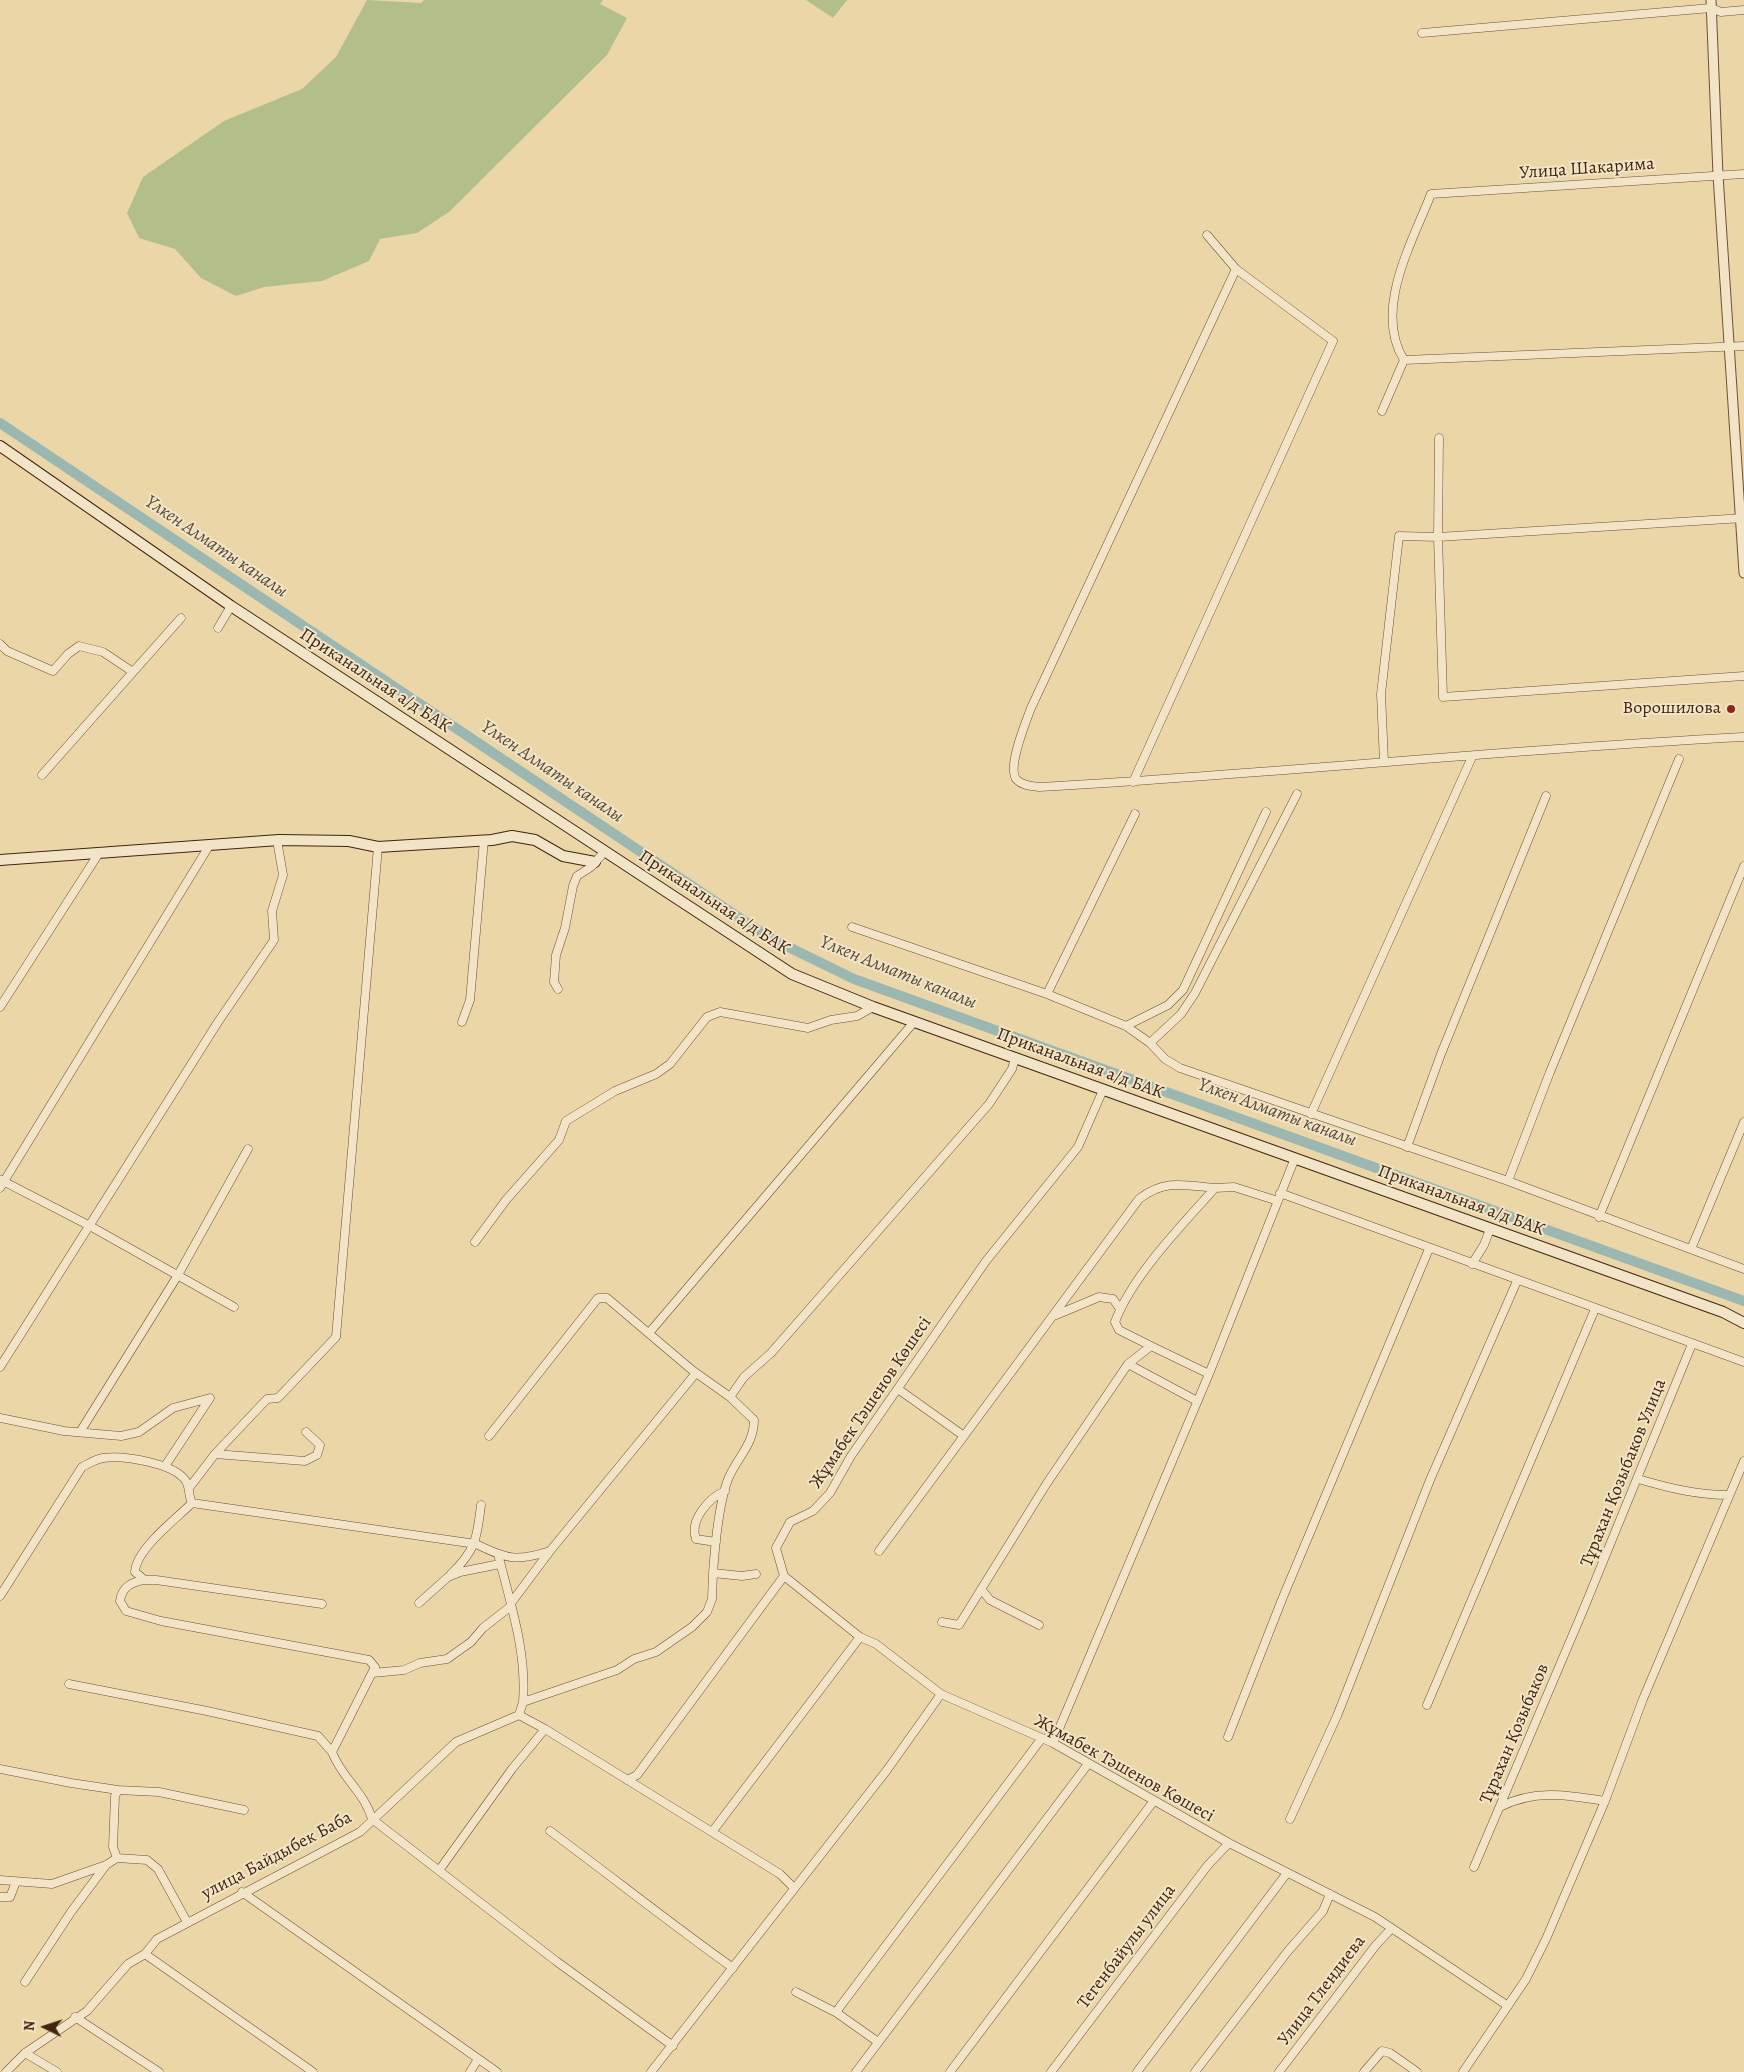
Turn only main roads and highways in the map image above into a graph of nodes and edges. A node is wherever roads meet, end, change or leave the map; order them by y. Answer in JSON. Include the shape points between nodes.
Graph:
{"nodes":[{"id":1,"x":0,"y":446,"type":"edge"},
{"id":2,"x":0,"y":860,"type":"edge"},
{"id":3,"x":595,"y":862,"type":"road end"},
{"id":4,"x":1744,"y":1323,"type":"edge"}],
"edges":[{"from":1,"to":4,"type":"main road","name":"Приканальная а/д БАК","via":[[231,606],[792,974],[873,1007],[1723,1312]]},
{"from":2,"to":3,"type":"main road","via":[[277,840],[349,841],[378,846],[512,836],[535,840],[563,856]]}]}
